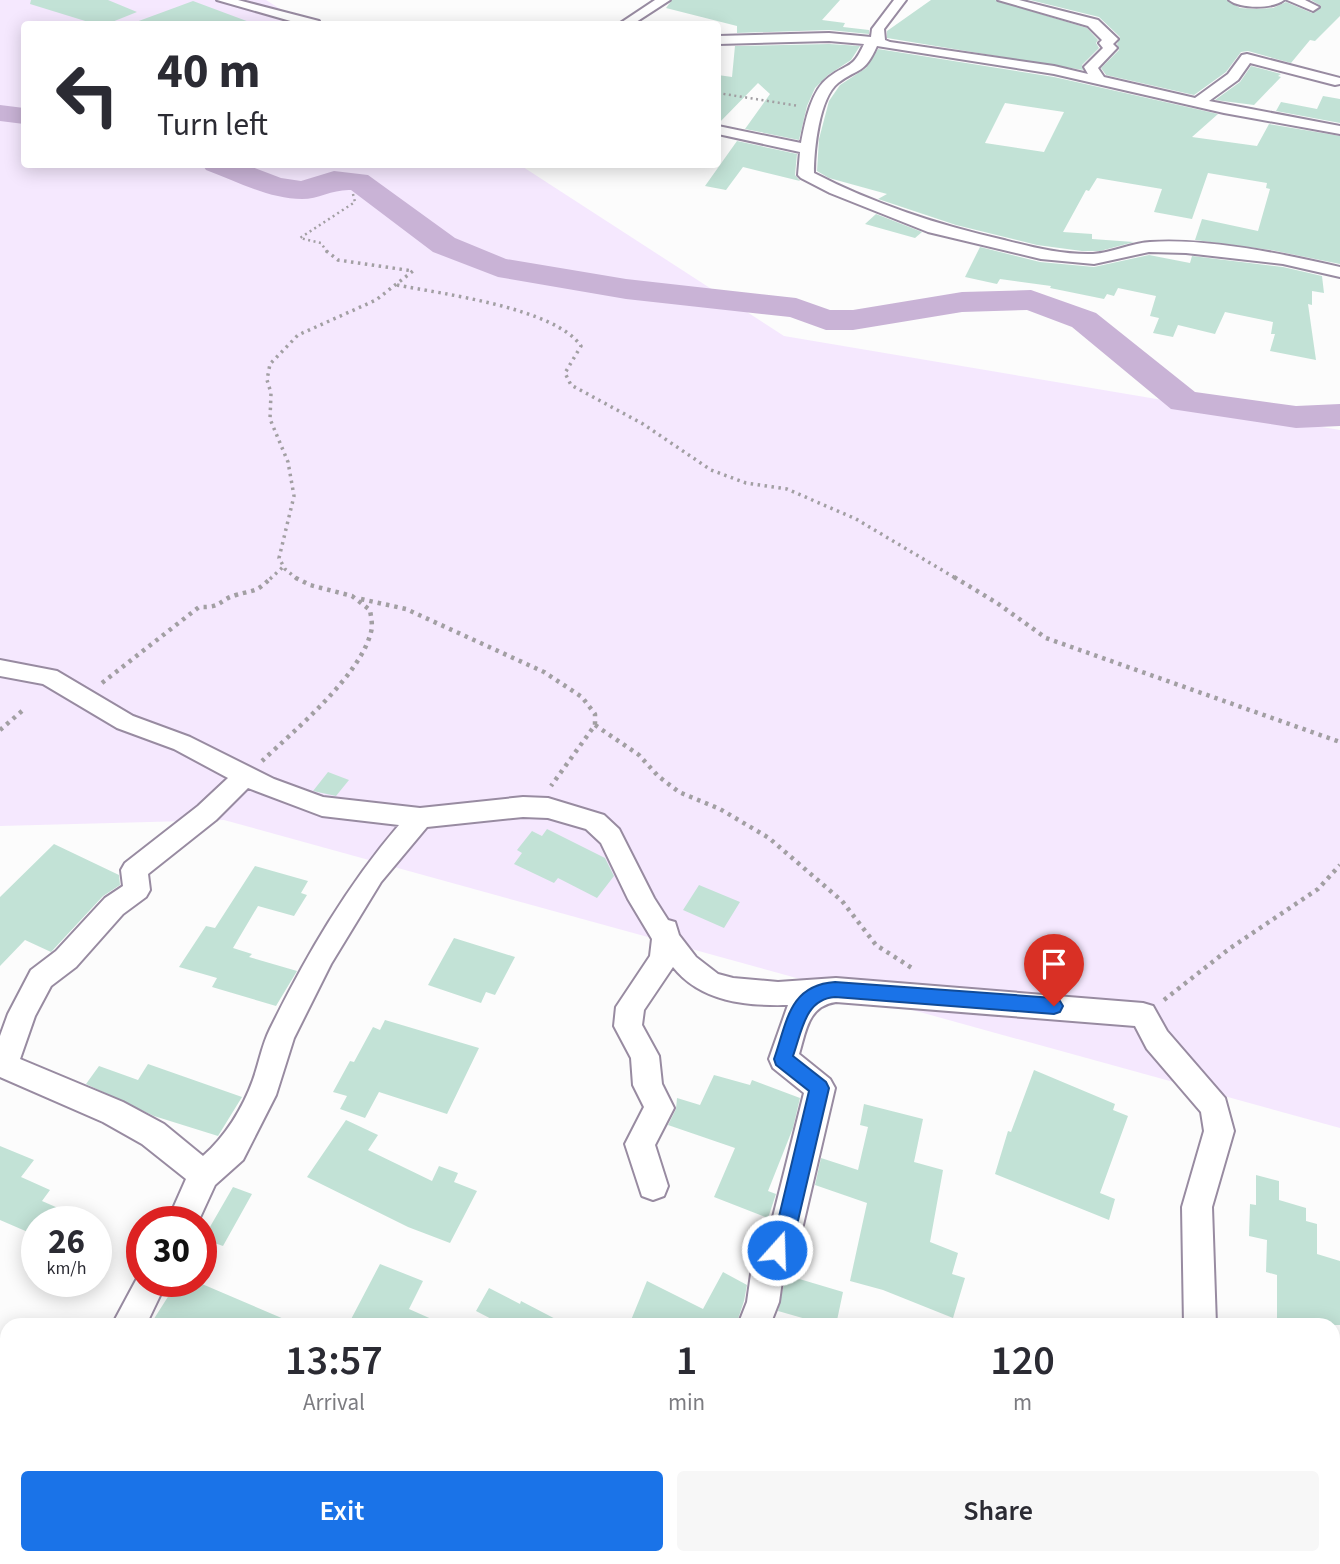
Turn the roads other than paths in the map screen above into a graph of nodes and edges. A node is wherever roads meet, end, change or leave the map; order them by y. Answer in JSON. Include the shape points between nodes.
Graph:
{"nodes":[{"id":1,"x":223,"y":0,"type":"edge"},
{"id":2,"x":664,"y":0,"type":"edge"},
{"id":3,"x":900,"y":0,"type":"edge"},
{"id":4,"x":1004,"y":0,"type":"edge"},
{"id":5,"x":1235,"y":0,"type":"edge"},
{"id":6,"x":1278,"y":0,"type":"edge"},
{"id":7,"x":1293,"y":0,"type":"edge"},
{"id":8,"x":1030,"y":4,"type":"edge"},
{"id":9,"x":1313,"y":7,"type":"dead end"},
{"id":10,"x":303,"y":21,"type":"edge"},
{"id":11,"x":630,"y":21,"type":"edge"},
{"id":12,"x":721,"y":40,"type":"edge"},
{"id":13,"x":875,"y":41,"type":"junction"},
{"id":14,"x":1099,"y":80,"type":"junction"},
{"id":15,"x":1335,"y":82,"type":"dead end"},
{"id":16,"x":1198,"y":103,"type":"junction"},
{"id":17,"x":1340,"y":130,"type":"edge"},
{"id":18,"x":721,"y":131,"type":"edge"},
{"id":19,"x":807,"y":149,"type":"junction"},
{"id":20,"x":1340,"y":272,"type":"edge"},
{"id":21,"x":0,"y":667,"type":"edge"},
{"id":22,"x":246,"y":776,"type":"junction"},
{"id":23,"x":420,"y":818,"type":"junction"},
{"id":24,"x":665,"y":935,"type":"junction"},
{"id":25,"x":819,"y":991,"type":"junction"},
{"id":26,"x":2,"y":1064,"type":"edge"},
{"id":27,"x":204,"y":1175,"type":"junction"},
{"id":28,"x":653,"y":1186,"type":"dead end"},
{"id":29,"x":189,"y":1206,"type":"edge"},
{"id":30,"x":143,"y":1297,"type":"edge"},
{"id":31,"x":132,"y":1318,"type":"edge"},
{"id":32,"x":756,"y":1318,"type":"edge"},
{"id":33,"x":1200,"y":1318,"type":"edge"}],
"edges":[{"from":1,"to":10,"type":"street"},
{"from":2,"to":11,"type":"street"},
{"from":3,"to":13,"type":"street","via":[[878,29]]},
{"from":4,"to":8,"type":"street"},
{"from":5,"to":6,"type":"street"},
{"from":7,"to":9,"type":"street"},
{"from":8,"to":14,"type":"street","via":[[1093,23],[1111,39],[1107,43],[1110,48],[1091,67]]},
{"from":12,"to":13,"type":"street","via":[[829,37]]},
{"from":13,"to":14,"type":"street","via":[[888,47]]},
{"from":13,"to":19,"type":"street","via":[[860,65],[833,80],[820,97]]},
{"from":14,"to":16,"type":"street"},
{"from":15,"to":16,"type":"street","via":[[1247,58],[1233,77]]},
{"from":16,"to":17,"type":"street"},
{"from":18,"to":19,"type":"street"},
{"from":19,"to":20,"type":"street","via":[[806,175],[887,211],[975,241],[1094,259],[1149,247],[1186,248],[1283,259]]},
{"from":21,"to":22,"type":"street","via":[[41,674],[125,722],[182,743]]},
{"from":22,"to":23,"type":"street","via":[[322,806]]},
{"from":22,"to":26,"type":"street","via":[[134,870],[137,890],[114,906],[66,959],[41,978]]},
{"from":23,"to":24,"type":"street","via":[[536,807],[591,820],[626,842],[669,918]]},
{"from":23,"to":27,"type":"street","via":[[372,875],[321,956],[280,1037],[266,1086],[232,1150]]},
{"from":24,"to":25,"type":"street","via":[[709,983],[778,993]]},
{"from":24,"to":28,"type":"street","via":[[663,959],[630,1007],[628,1026],[645,1056],[648,1084],[659,1108],[640,1144]]},
{"from":25,"to":32,"type":"street","via":[[802,1006],[783,1059],[820,1088],[787,1225],[767,1274]]},
{"from":25,"to":33,"type":"street","via":[[1143,1015],[1157,1040],[1215,1107],[1219,1131],[1197,1207]]},
{"from":26,"to":27,"type":"street","via":[[113,1112],[153,1134]]},
{"from":27,"to":29,"type":"street"},
{"from":30,"to":31,"type":"street"}]}
